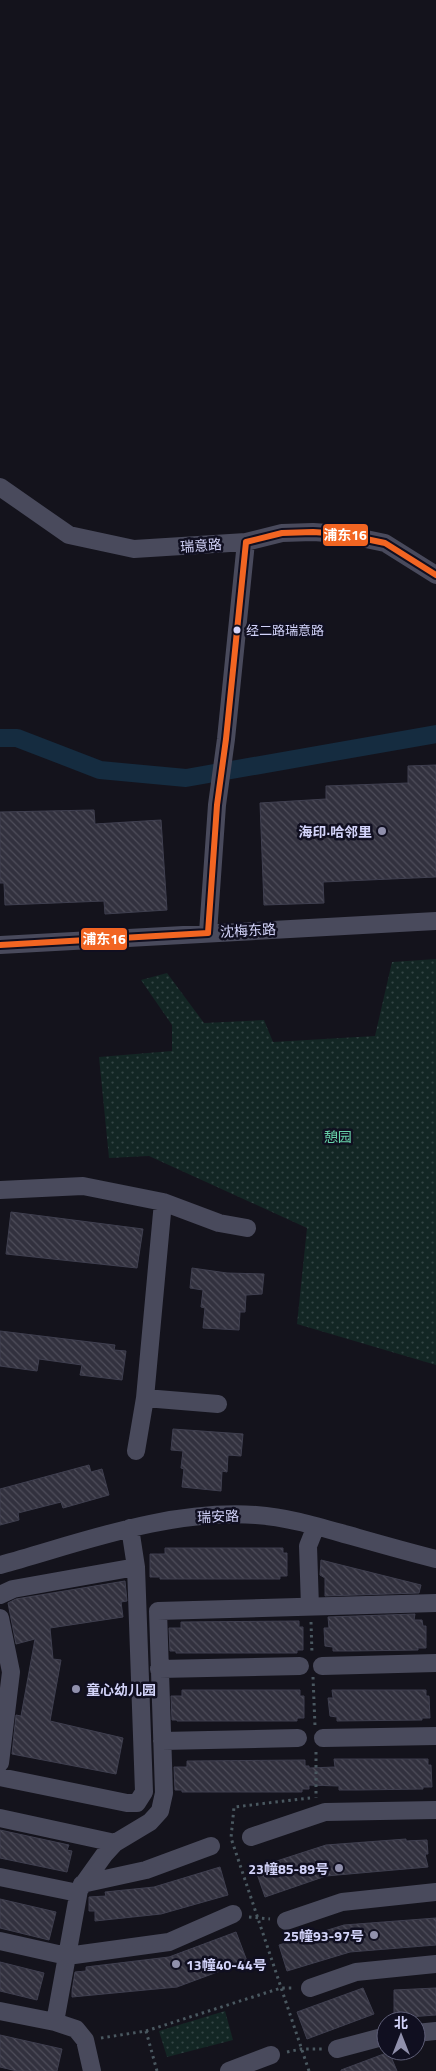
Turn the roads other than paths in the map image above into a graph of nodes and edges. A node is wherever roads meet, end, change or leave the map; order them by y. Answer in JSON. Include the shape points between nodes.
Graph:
{"nodes":[{"id":1,"x":0,"y":487,"type":"edge"},
{"id":2,"x":246,"y":542,"type":"junction"},
{"id":3,"x":436,"y":575,"type":"edge"},
{"id":4,"x":436,"y":921,"type":"edge"},
{"id":5,"x":208,"y":933,"type":"junction"},
{"id":6,"x":0,"y":945,"type":"edge"},
{"id":7,"x":0,"y":1190,"type":"edge"},
{"id":8,"x":162,"y":1202,"type":"junction"},
{"id":9,"x":247,"y":1228,"type":"dead end"},
{"id":10,"x":145,"y":1398,"type":"junction"},
{"id":11,"x":218,"y":1404,"type":"dead end"},
{"id":12,"x":136,"y":1451,"type":"dead end"},
{"id":13,"x":316,"y":1526,"type":"junction"},
{"id":14,"x":130,"y":1528,"type":"junction"},
{"id":15,"x":436,"y":1559,"type":"edge"},
{"id":16,"x":0,"y":1565,"type":"edge"},
{"id":17,"x":136,"y":1567,"type":"junction"},
{"id":18,"x":0,"y":1595,"type":"edge"},
{"id":19,"x":436,"y":1603,"type":"edge"},
{"id":20,"x":310,"y":1607,"type":"junction"},
{"id":21,"x":0,"y":1618,"type":"edge"},
{"id":22,"x":436,"y":1663,"type":"edge"},
{"id":23,"x":300,"y":1666,"type":"dead end"},
{"id":24,"x":322,"y":1666,"type":"dead end"},
{"id":25,"x":159,"y":1669,"type":"junction"},
{"id":26,"x":5,"y":1673,"type":"edge"},
{"id":27,"x":436,"y":1736,"type":"edge"},
{"id":28,"x":298,"y":1738,"type":"dead end"},
{"id":29,"x":323,"y":1738,"type":"dead end"},
{"id":30,"x":162,"y":1740,"type":"junction"},
{"id":31,"x":0,"y":1763,"type":"edge"},
{"id":32,"x":0,"y":1778,"type":"edge"},
{"id":33,"x":436,"y":1810,"type":"edge"},
{"id":34,"x":0,"y":1818,"type":"edge"},
{"id":35,"x":251,"y":1837,"type":"road end"},
{"id":36,"x":115,"y":1843,"type":"junction"},
{"id":37,"x":212,"y":1846,"type":"road end"},
{"id":38,"x":0,"y":1877,"type":"edge"},
{"id":39,"x":80,"y":1889,"type":"junction"},
{"id":40,"x":436,"y":1892,"type":"edge"},
{"id":41,"x":233,"y":1914,"type":"road end"},
{"id":42,"x":286,"y":1921,"type":"road end"},
{"id":43,"x":0,"y":1941,"type":"edge"},
{"id":44,"x":67,"y":1956,"type":"junction"},
{"id":45,"x":436,"y":1964,"type":"edge"},
{"id":46,"x":310,"y":1988,"type":"dead end"},
{"id":47,"x":0,"y":2011,"type":"edge"},
{"id":48,"x":55,"y":2022,"type":"junction"},
{"id":49,"x":376,"y":2039,"type":"edge"},
{"id":50,"x":337,"y":2049,"type":"road end"},
{"id":51,"x":271,"y":2055,"type":"road end"},
{"id":52,"x":92,"y":2071,"type":"edge"},
{"id":53,"x":229,"y":2071,"type":"edge"}],
"edges":[{"from":1,"to":2,"type":"street","name":"瑞意路","via":[[69,535],[134,549]]},
{"from":2,"to":3,"type":"street","name":"瑞意路","via":[[282,533],[342,534],[385,543]]},
{"from":2,"to":5,"type":"street","via":[[217,805]]},
{"from":4,"to":5,"type":"street","name":"沈梅东路"},
{"from":5,"to":6,"type":"street","name":"沈梅东路"},
{"from":7,"to":8,"type":"street","via":[[83,1186]]},
{"from":8,"to":9,"type":"street","via":[[219,1223]]},
{"from":8,"to":10,"type":"street"},
{"from":10,"to":11,"type":"street"},
{"from":10,"to":12,"type":"street"},
{"from":13,"to":14,"type":"street","name":"瑞安路","via":[[295,1520],[226,1514],[188,1517]]},
{"from":13,"to":15,"type":"street","name":"瑞安路"},
{"from":13,"to":20,"type":"street","via":[[308,1546]]},
{"from":14,"to":16,"type":"street","name":"瑞安路"},
{"from":14,"to":17,"type":"street"},
{"from":17,"to":18,"type":"street","via":[[13,1588]]},
{"from":17,"to":32,"type":"street","via":[[144,1792],[137,1802],[127,1802]]},
{"from":19,"to":20,"type":"street"},
{"from":20,"to":25,"type":"street","via":[[158,1612]]},
{"from":21,"to":26,"type":"street"},
{"from":22,"to":24,"type":"street"},
{"from":23,"to":25,"type":"street"},
{"from":25,"to":30,"type":"street"},
{"from":26,"to":31,"type":"street"},
{"from":27,"to":29,"type":"street"},
{"from":28,"to":30,"type":"street"},
{"from":30,"to":36,"type":"street","via":[[164,1793],[160,1811],[150,1822]]},
{"from":33,"to":35,"type":"street","via":[[325,1812]]},
{"from":34,"to":36,"type":"street"},
{"from":36,"to":39,"type":"street"},
{"from":37,"to":39,"type":"street"},
{"from":38,"to":39,"type":"street"},
{"from":39,"to":44,"type":"street"},
{"from":40,"to":42,"type":"street","via":[[342,1902]]},
{"from":41,"to":44,"type":"street","via":[[169,1942]]},
{"from":43,"to":44,"type":"street"},
{"from":44,"to":48,"type":"street"},
{"from":45,"to":46,"type":"street","via":[[356,1972]]},
{"from":47,"to":48,"type":"street"},
{"from":48,"to":52,"type":"street","via":[[76,2029],[85,2040]]},
{"from":49,"to":50,"type":"street"},
{"from":51,"to":53,"type":"street"}]}
